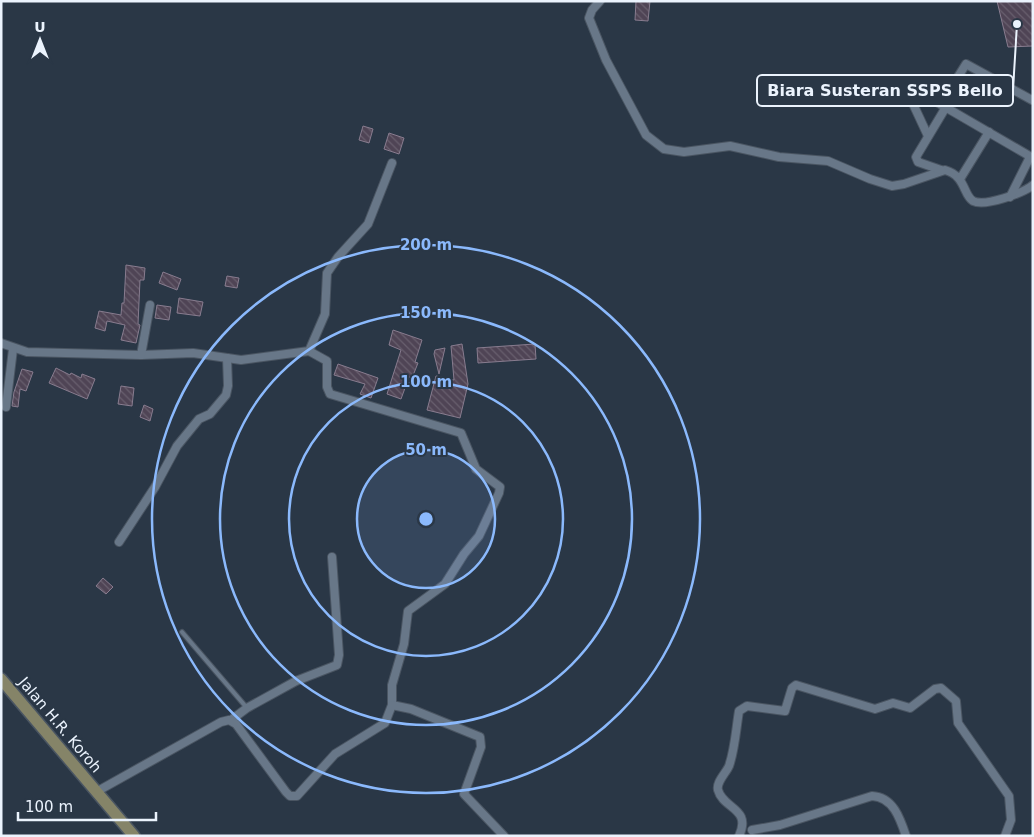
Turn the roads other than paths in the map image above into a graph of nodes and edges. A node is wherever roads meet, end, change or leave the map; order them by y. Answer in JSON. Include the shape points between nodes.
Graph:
{"nodes":[{"id":1,"x":600,"y":1,"type":"edge"},
{"id":2,"x":1032,"y":100,"type":"edge"},
{"id":3,"x":944,"y":106,"type":"junction"},
{"id":4,"x":989,"y":132,"type":"junction"},
{"id":5,"x":928,"y":136,"type":"junction"},
{"id":6,"x":1031,"y":157,"type":"edge"},
{"id":7,"x":392,"y":163,"type":"dead end"},
{"id":8,"x":941,"y":170,"type":"junction"},
{"id":9,"x":960,"y":179,"type":"junction"},
{"id":10,"x":1033,"y":184,"type":"edge"},
{"id":11,"x":1010,"y":197,"type":"junction"},
{"id":12,"x":150,"y":305,"type":"dead end"},
{"id":13,"x":1,"y":343,"type":"edge"},
{"id":14,"x":13,"y":348,"type":"junction"},
{"id":15,"x":309,"y":351,"type":"junction"},
{"id":16,"x":141,"y":355,"type":"junction"},
{"id":17,"x":227,"y":358,"type":"junction"},
{"id":18,"x":6,"y":407,"type":"dead end"},
{"id":19,"x":120,"y":542,"type":"dead end"},
{"id":20,"x":332,"y":557,"type":"dead end"},
{"id":21,"x":182,"y":632,"type":"dead end"},
{"id":22,"x":1,"y":679,"type":"edge"},
{"id":23,"x":392,"y":705,"type":"junction"},
{"id":24,"x":247,"y":708,"type":"junction"},
{"id":25,"x":231,"y":720,"type":"junction"},
{"id":26,"x":96,"y":792,"type":"junction"},
{"id":27,"x":752,"y":830,"type":"dead end"},
{"id":28,"x":134,"y":836,"type":"edge"},
{"id":29,"x":504,"y":836,"type":"edge"},
{"id":30,"x":739,"y":836,"type":"edge"},
{"id":31,"x":906,"y":836,"type":"edge"},
{"id":32,"x":1005,"y":836,"type":"edge"}],
"edges":[{"from":1,"to":8,"type":"street","via":[[589,18],[606,60],[646,135],[664,149],[684,152],[730,146],[779,158],[828,161],[889,185],[904,184]]},
{"from":2,"to":3,"type":"street","via":[[966,64]]},
{"from":3,"to":4,"type":"street"},
{"from":3,"to":5,"type":"street"},
{"from":3,"to":5,"type":"street","via":[[913,87],[907,87]]},
{"from":4,"to":6,"type":"street"},
{"from":4,"to":9,"type":"street"},
{"from":5,"to":8,"type":"street","via":[[916,157],[918,162]]},
{"from":6,"to":11,"type":"street"},
{"from":7,"to":15,"type":"street","via":[[368,224],[327,273],[325,314]]},
{"from":8,"to":9,"type":"street","via":[[949,171]]},
{"from":9,"to":11,"type":"street","via":[[973,201]]},
{"from":10,"to":11,"type":"street"},
{"from":12,"to":16,"type":"street"},
{"from":13,"to":14,"type":"street"},
{"from":14,"to":16,"type":"street","via":[[27,352]]},
{"from":14,"to":18,"type":"street"},
{"from":15,"to":17,"type":"street","via":[[260,359]]},
{"from":15,"to":23,"type":"street","via":[[327,361],[330,394],[459,432],[478,471],[500,487],[476,542],[464,554],[445,584],[406,613],[404,644],[392,685]]},
{"from":16,"to":17,"type":"street","via":[[193,353]]},
{"from":17,"to":19,"type":"street","via":[[226,395],[177,446]]},
{"from":20,"to":24,"type":"street","via":[[337,665]]},
{"from":21,"to":24,"type":"lane"},
{"from":22,"to":26,"type":"main road","name":"Jalan H.R. Koroh"},
{"from":23,"to":25,"type":"street","via":[[385,724],[336,754],[301,793],[294,796],[286,792]]},
{"from":23,"to":29,"type":"street","via":[[411,709],[480,737],[481,747],[464,794]]},
{"from":24,"to":25,"type":"street"},
{"from":25,"to":26,"type":"street","via":[[221,722]]},
{"from":26,"to":28,"type":"main road","name":"Jalan H.R. Koroh"},
{"from":27,"to":31,"type":"street","via":[[780,825],[872,796],[882,798],[892,806]]},
{"from":30,"to":32,"type":"street","via":[[742,820],[718,789],[731,760],[739,711],[747,706],[785,711],[792,688],[796,685],[877,709],[893,702],[910,708],[935,689],[945,691],[956,701],[958,723],[1009,796],[1012,820]]}]}
